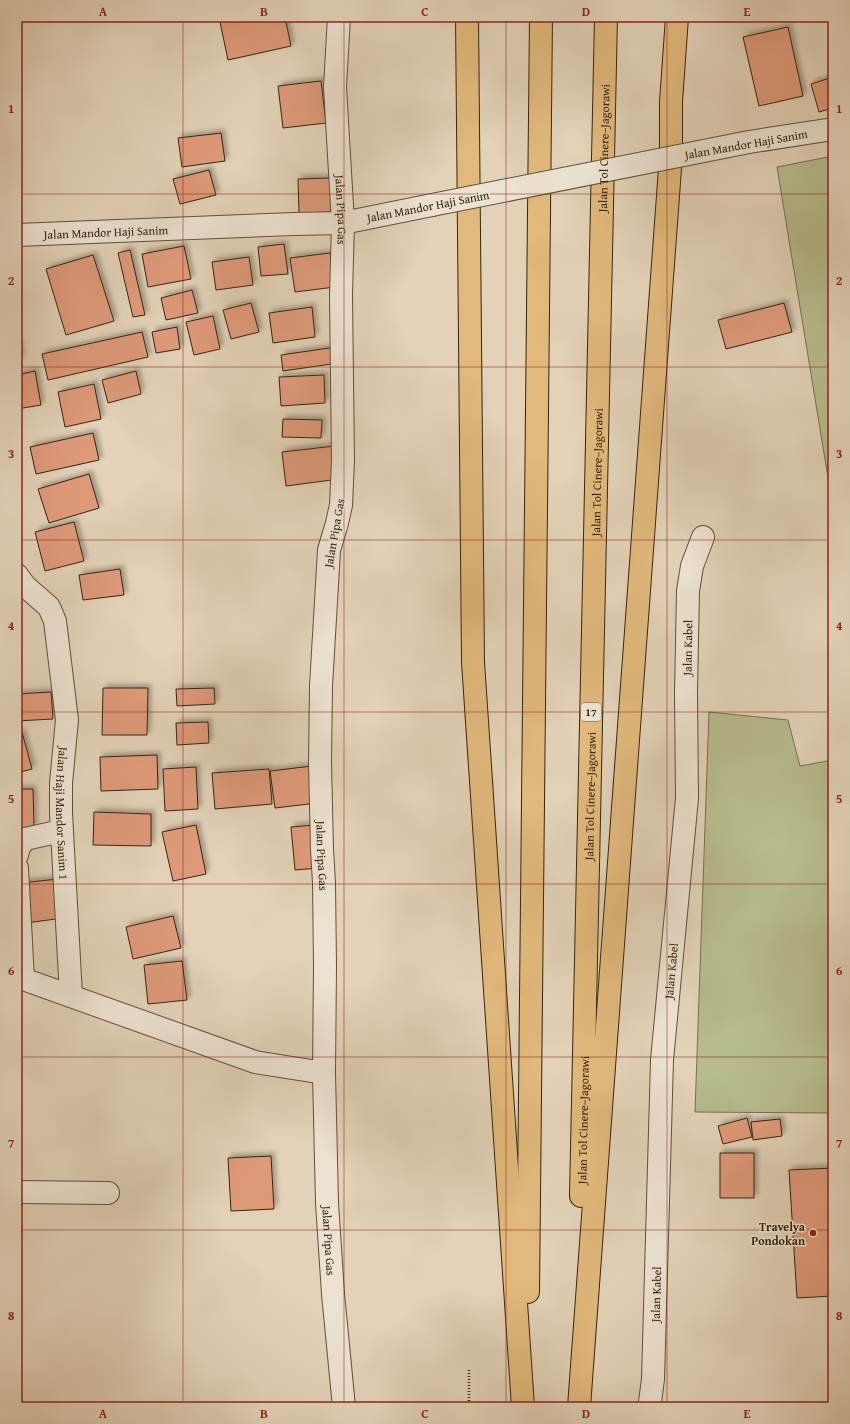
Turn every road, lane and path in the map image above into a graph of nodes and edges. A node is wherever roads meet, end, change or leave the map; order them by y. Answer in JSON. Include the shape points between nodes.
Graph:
{"nodes":[{"id":1,"x":339,"y":17,"type":"edge"},
{"id":2,"x":467,"y":17,"type":"edge"},
{"id":3,"x":541,"y":17,"type":"edge"},
{"id":4,"x":606,"y":17,"type":"edge"},
{"id":5,"x":677,"y":17,"type":"edge"},
{"id":6,"x":833,"y":128,"type":"edge"},
{"id":7,"x":343,"y":223,"type":"junction"},
{"id":8,"x":17,"y":235,"type":"edge"},
{"id":9,"x":703,"y":537,"type":"dead end"},
{"id":10,"x":17,"y":575,"type":"edge"},
{"id":11,"x":61,"y":831,"type":"junction"},
{"id":12,"x":17,"y":855,"type":"edge"},
{"id":13,"x":17,"y":868,"type":"edge"},
{"id":14,"x":20,"y":978,"type":"edge"},
{"id":15,"x":71,"y":996,"type":"junction"},
{"id":16,"x":324,"y":1073,"type":"junction"},
{"id":17,"x":17,"y":1192,"type":"edge"},
{"id":18,"x":108,"y":1192,"type":"dead end"},
{"id":19,"x":469,"y":1370,"type":"dead end"},
{"id":20,"x":344,"y":1407,"type":"edge"},
{"id":21,"x":469,"y":1407,"type":"edge"},
{"id":22,"x":523,"y":1407,"type":"edge"},
{"id":23,"x":527,"y":1407,"type":"edge"},
{"id":24,"x":578,"y":1407,"type":"edge"},
{"id":25,"x":651,"y":1407,"type":"edge"}],
"edges":[{"from":1,"to":7,"type":"street","name":"Jalan Pipa Gas","via":[[335,86]]},
{"from":2,"to":22,"type":"highway","via":[[473,662]]},
{"from":3,"to":23,"type":"highway"},
{"from":4,"to":24,"type":"highway","name":"Jalan Tol Cinere–Jagorawi","number":"17"},
{"from":5,"to":24,"type":"highway","via":[[671,102],[671,155]]},
{"from":6,"to":7,"type":"street","name":"Jalan Mandor Haji Sanim","bridge":true,"via":[[749,142]]},
{"from":7,"to":8,"type":"street","name":"Jalan Mandor Haji Sanim"},
{"from":7,"to":16,"type":"street","name":"Jalan Pipa Gas","via":[[343,460],[340,505],[329,550],[321,694]]},
{"from":9,"to":25,"type":"street","name":"Jalan Kabel","via":[[692,566],[688,591],[687,798],[662,1060]]},
{"from":10,"to":11,"type":"street","name":"Jalan Haji Mandor Sanim 1","via":[[25,586],[49,607],[55,621],[67,720],[61,783]]},
{"from":11,"to":12,"type":"street","via":[[25,839]]},
{"from":11,"to":15,"type":"street","name":"Jalan Haji Mandor Sanim 1"},
{"from":13,"to":14,"type":"street"},
{"from":14,"to":15,"type":"street"},
{"from":15,"to":16,"type":"street","via":[[255,1062]]},
{"from":16,"to":20,"type":"street","name":"Jalan Pipa Gas","via":[[328,1211]]},
{"from":17,"to":18,"type":"street"},
{"from":19,"to":21,"type":"path"}]}
